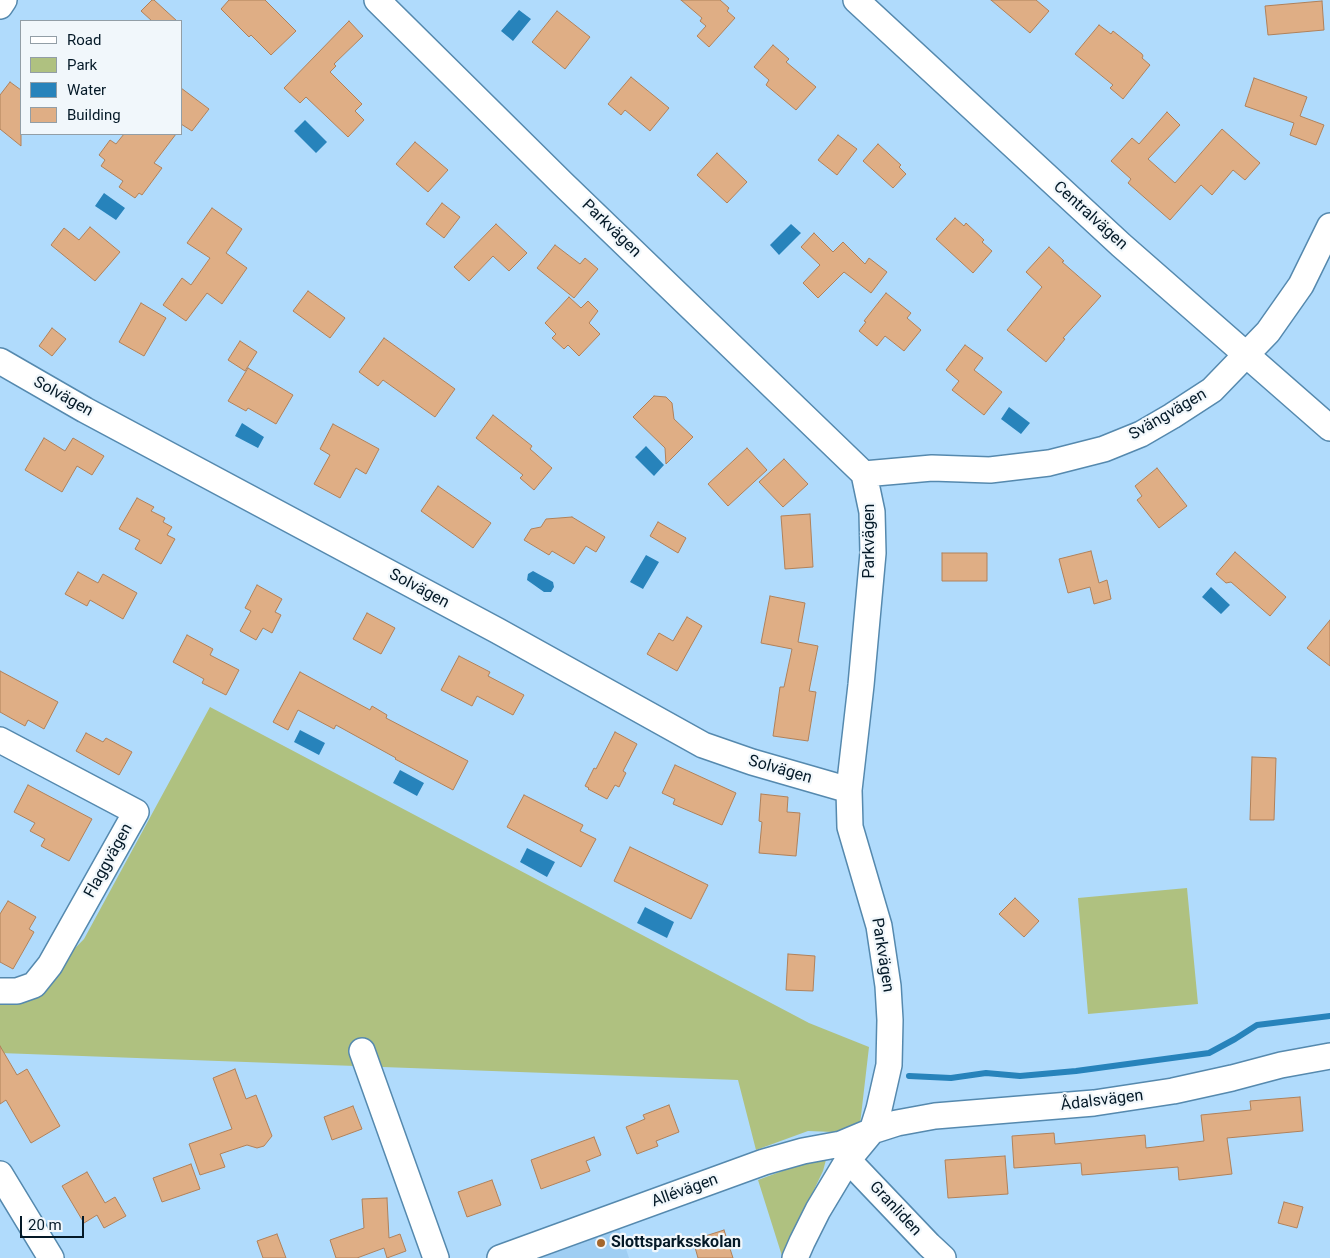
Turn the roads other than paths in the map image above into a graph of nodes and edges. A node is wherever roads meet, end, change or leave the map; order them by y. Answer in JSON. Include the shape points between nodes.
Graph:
{"nodes":[{"id":1,"x":4,"y":0,"type":"edge"},
{"id":2,"x":377,"y":0,"type":"edge"},
{"id":3,"x":856,"y":0,"type":"edge"},
{"id":4,"x":0,"y":6,"type":"edge"},
{"id":5,"x":1330,"y":226,"type":"edge"},
{"id":6,"x":1247,"y":354,"type":"junction"},
{"id":7,"x":0,"y":361,"type":"edge"},
{"id":8,"x":1330,"y":428,"type":"edge"},
{"id":9,"x":864,"y":474,"type":"junction"},
{"id":10,"x":0,"y":740,"type":"edge"},
{"id":11,"x":849,"y":790,"type":"junction"},
{"id":12,"x":0,"y":991,"type":"edge"},
{"id":13,"x":362,"y":1051,"type":"dead end"},
{"id":14,"x":1330,"y":1056,"type":"edge"},
{"id":15,"x":872,"y":1131,"type":"junction"},
{"id":16,"x":848,"y":1160,"type":"junction"},
{"id":17,"x":0,"y":1174,"type":"edge"},
{"id":18,"x":51,"y":1258,"type":"edge"},
{"id":19,"x":436,"y":1258,"type":"edge"},
{"id":20,"x":500,"y":1258,"type":"edge"},
{"id":21,"x":796,"y":1258,"type":"edge"},
{"id":22,"x":943,"y":1258,"type":"edge"}],
"edges":[{"from":1,"to":4,"type":"street"},
{"from":2,"to":9,"type":"street","name":"Parkvägen"},
{"from":3,"to":6,"type":"street","name":"Centralvägen","via":[[1121,245]]},
{"from":5,"to":6,"type":"street","name":"Svängvägen","via":[[1301,285],[1268,332]]},
{"from":6,"to":8,"type":"street","name":"Centralvägen"},
{"from":6,"to":9,"type":"street","name":"Svängvägen","via":[[1212,390],[1141,434],[1104,449],[1049,463],[1000,469],[932,468]]},
{"from":7,"to":11,"type":"street","name":"Solvägen","via":[[704,745]]},
{"from":9,"to":11,"type":"street","name":"Parkvägen","via":[[872,512],[873,553]]},
{"from":10,"to":12,"type":"street","name":"Flaggvägen","via":[[136,812],[50,964],[34,985],[17,991]]},
{"from":11,"to":15,"type":"street","name":"Parkvägen","via":[[850,827],[879,926],[888,986],[889,1065]]},
{"from":13,"to":19,"type":"street"},
{"from":14,"to":15,"type":"street","name":"Ådalsvägen","via":[[1173,1091],[1094,1103],[935,1116]]},
{"from":15,"to":16,"type":"street","name":"Parkvägen"},
{"from":15,"to":20,"type":"street","name":"Allévägen","via":[[841,1144],[764,1162]]},
{"from":16,"to":21,"type":"street","name":"Parkvägen","via":[[818,1210]]},
{"from":16,"to":22,"type":"street","name":"Granliden"},
{"from":17,"to":18,"type":"street"}]}
